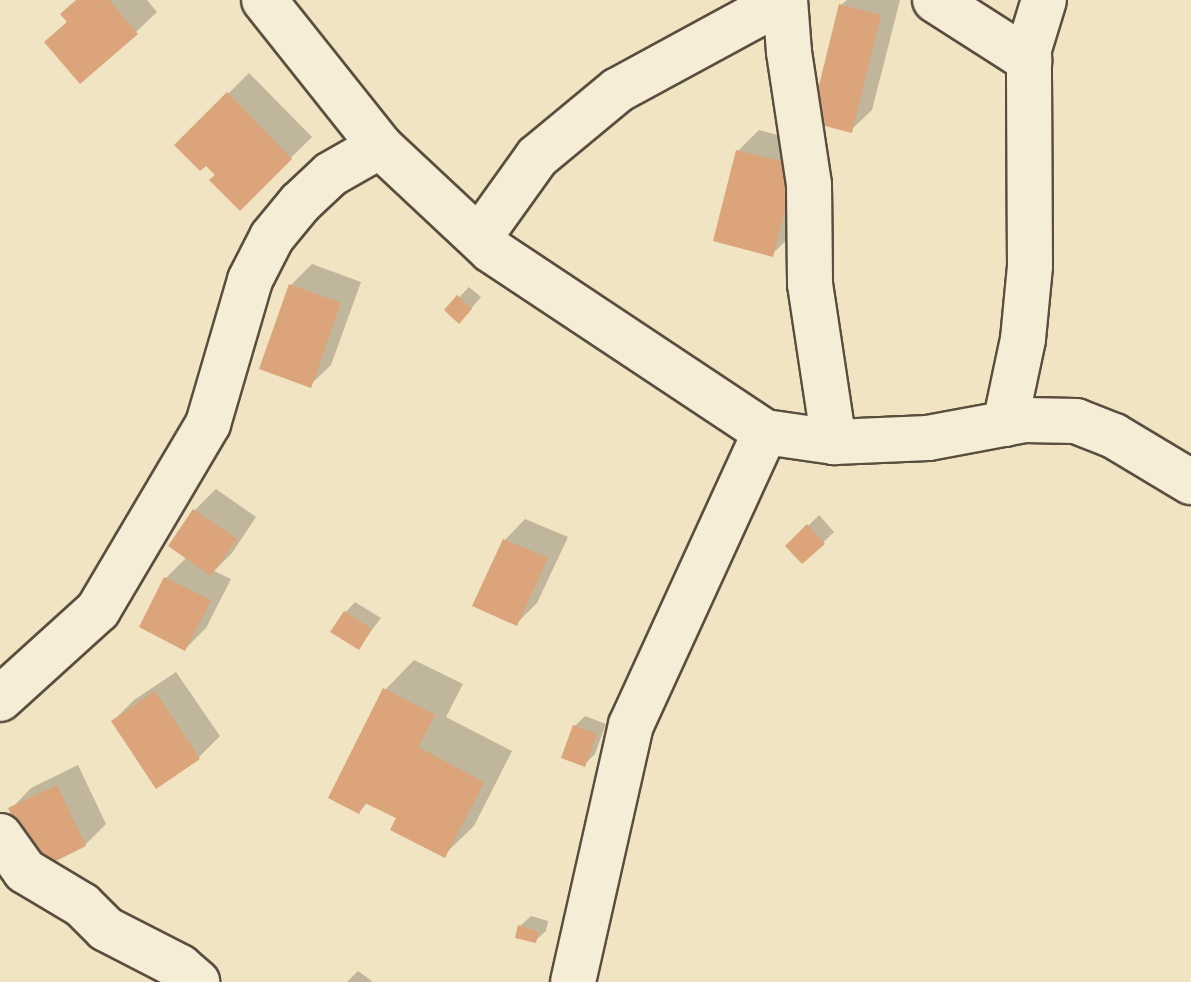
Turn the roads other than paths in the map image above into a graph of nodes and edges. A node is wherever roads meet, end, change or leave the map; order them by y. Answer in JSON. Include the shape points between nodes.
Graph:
{"nodes":[{"id":1,"x":264,"y":0,"type":"edge"},
{"id":2,"x":784,"y":0,"type":"edge"},
{"id":3,"x":935,"y":0,"type":"edge"},
{"id":4,"x":1044,"y":0,"type":"edge"},
{"id":5,"x":1029,"y":60,"type":"junction"},
{"id":6,"x":380,"y":146,"type":"junction"},
{"id":7,"x":479,"y":238,"type":"junction"},
{"id":8,"x":1005,"y":424,"type":"junction"},
{"id":9,"x":765,"y":432,"type":"junction"},
{"id":10,"x":834,"y":442,"type":"junction"},
{"id":11,"x":1191,"y":482,"type":"edge"},
{"id":12,"x":0,"y":699,"type":"edge"},
{"id":13,"x":0,"y":836,"type":"edge"},
{"id":14,"x":197,"y":982,"type":"edge"},
{"id":15,"x":573,"y":982,"type":"edge"}],
"edges":[{"from":1,"to":6,"type":"street"},
{"from":2,"to":7,"type":"street","via":[[618,90],[537,157]]},
{"from":2,"to":10,"type":"street","via":[[809,185],[810,284]]},
{"from":3,"to":5,"type":"street"},
{"from":4,"to":5,"type":"street"},
{"from":5,"to":8,"type":"street","via":[[1030,266],[1023,339]]},
{"from":6,"to":7,"type":"street"},
{"from":6,"to":12,"type":"street","via":[[331,174],[272,237],[250,280],[208,424],[98,610]]},
{"from":7,"to":9,"type":"street"},
{"from":8,"to":10,"type":"street","via":[[928,438]]},
{"from":8,"to":11,"type":"street","via":[[1076,421],[1114,436]]},
{"from":9,"to":10,"type":"street"},
{"from":9,"to":15,"type":"street","via":[[631,725]]},
{"from":13,"to":14,"type":"street","via":[[25,871],[82,905],[106,929],[180,967]]}]}
